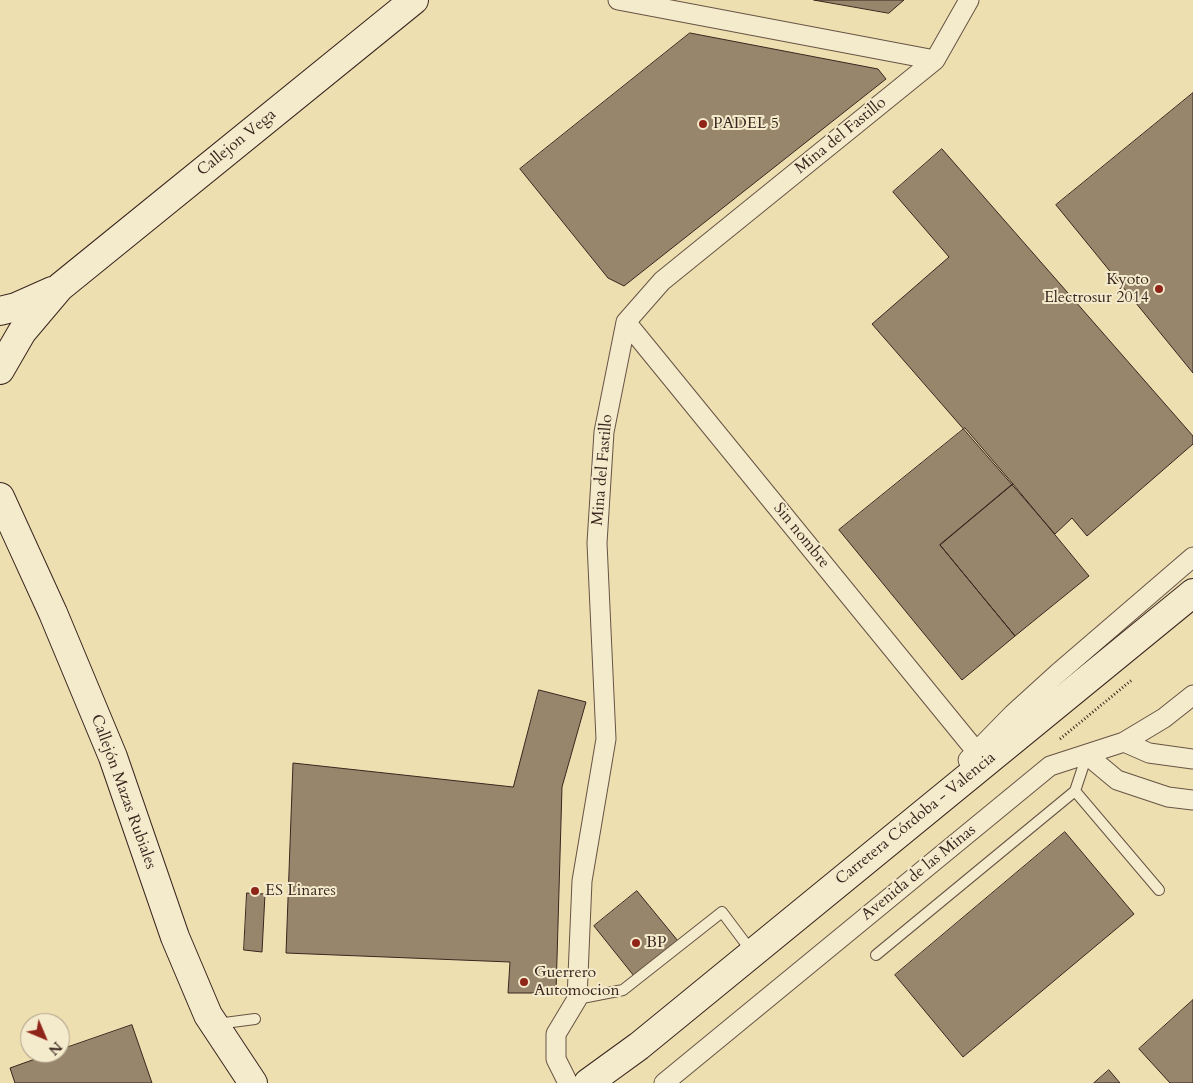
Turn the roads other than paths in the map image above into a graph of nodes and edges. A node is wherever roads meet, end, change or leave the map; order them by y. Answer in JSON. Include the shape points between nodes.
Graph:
{"nodes":[{"id":1,"x":414,"y":0,"type":"edge"},
{"id":2,"x":618,"y":0,"type":"edge"},
{"id":3,"x":969,"y":0,"type":"edge"},
{"id":4,"x":935,"y":60,"type":"junction"},
{"id":5,"x":60,"y":287,"type":"junction"},
{"id":6,"x":0,"y":311,"type":"edge"},
{"id":7,"x":626,"y":322,"type":"junction"},
{"id":8,"x":0,"y":370,"type":"edge"},
{"id":9,"x":0,"y":498,"type":"edge"},
{"id":10,"x":1193,"y":557,"type":"edge"},
{"id":11,"x":1193,"y":593,"type":"edge"},
{"id":12,"x":1193,"y":695,"type":"edge"},
{"id":13,"x":1124,"y":742,"type":"junction"},
{"id":14,"x":976,"y":750,"type":"junction"},
{"id":15,"x":1087,"y":755,"type":"junction"},
{"id":16,"x":1193,"y":759,"type":"edge"},
{"id":17,"x":1075,"y":791,"type":"junction"},
{"id":18,"x":1193,"y":800,"type":"edge"},
{"id":19,"x":925,"y":812,"type":"junction"},
{"id":20,"x":1159,"y":890,"type":"dead end"},
{"id":21,"x":752,"y":953,"type":"junction"},
{"id":22,"x":876,"y":955,"type":"dead end"},
{"id":23,"x":577,"y":999,"type":"junction"},
{"id":24,"x":255,"y":1020,"type":"dead end"},
{"id":25,"x":214,"y":1024,"type":"junction"},
{"id":26,"x":639,"y":1046,"type":"junction"},
{"id":27,"x":253,"y":1083,"type":"edge"},
{"id":28,"x":568,"y":1083,"type":"edge"},
{"id":29,"x":588,"y":1083,"type":"edge"},
{"id":30,"x":610,"y":1083,"type":"edge"},
{"id":31,"x":664,"y":1083,"type":"edge"}],
"edges":[{"from":1,"to":5,"type":"main road","name":"Callejon Vega"},
{"from":2,"to":4,"type":"street"},
{"from":3,"to":4,"type":"street","name":"Mina del Fastillo"},
{"from":4,"to":7,"type":"street","name":"Mina del Fastillo","via":[[662,281]]},
{"from":5,"to":6,"type":"main road","via":[[32,301]]},
{"from":5,"to":8,"type":"main road","via":[[22,332]]},
{"from":7,"to":14,"type":"street","name":"Sin nombre"},
{"from":7,"to":23,"type":"street","name":"Mina del Fastillo","via":[[604,432],[597,543],[606,739],[582,881]]},
{"from":9,"to":25,"type":"main road","name":"Callejón Mazas Rubiales","via":[[53,613],[113,757],[175,936]]},
{"from":10,"to":14,"type":"street","via":[[1057,674]]},
{"from":11,"to":19,"type":"main road","name":"Carretera Córdoba - Valencia"},
{"from":12,"to":13,"type":"street","name":"Avenida de las Minas","via":[[1164,718]]},
{"from":13,"to":15,"type":"street","name":"Avenida de las Minas"},
{"from":13,"to":16,"type":"street","via":[[1150,753]]},
{"from":14,"to":19,"type":"street"},
{"from":15,"to":17,"type":"lane"},
{"from":15,"to":18,"type":"street","via":[[1118,780],[1168,797]]},
{"from":15,"to":31,"type":"street","name":"Avenida de las Minas","via":[[1050,766]]},
{"from":17,"to":20,"type":"lane"},
{"from":17,"to":22,"type":"lane"},
{"from":19,"to":21,"type":"main road","name":"Carretera Córdoba - Valencia"},
{"from":21,"to":23,"type":"lane","via":[[722,912],[623,990]]},
{"from":21,"to":26,"type":"main road","name":"Carretera Córdoba - Valencia"},
{"from":23,"to":28,"type":"street","name":"Mina del Fastillo","via":[[556,1034],[556,1059]]},
{"from":24,"to":25,"type":"lane"},
{"from":25,"to":27,"type":"main road","name":"Callejón Mazas Rubiales"},
{"from":26,"to":29,"type":"main road","name":"Carretera Córdoba - Valencia"},
{"from":26,"to":30,"type":"main road","name":"Carretera Córdoba - Valencia"}]}
